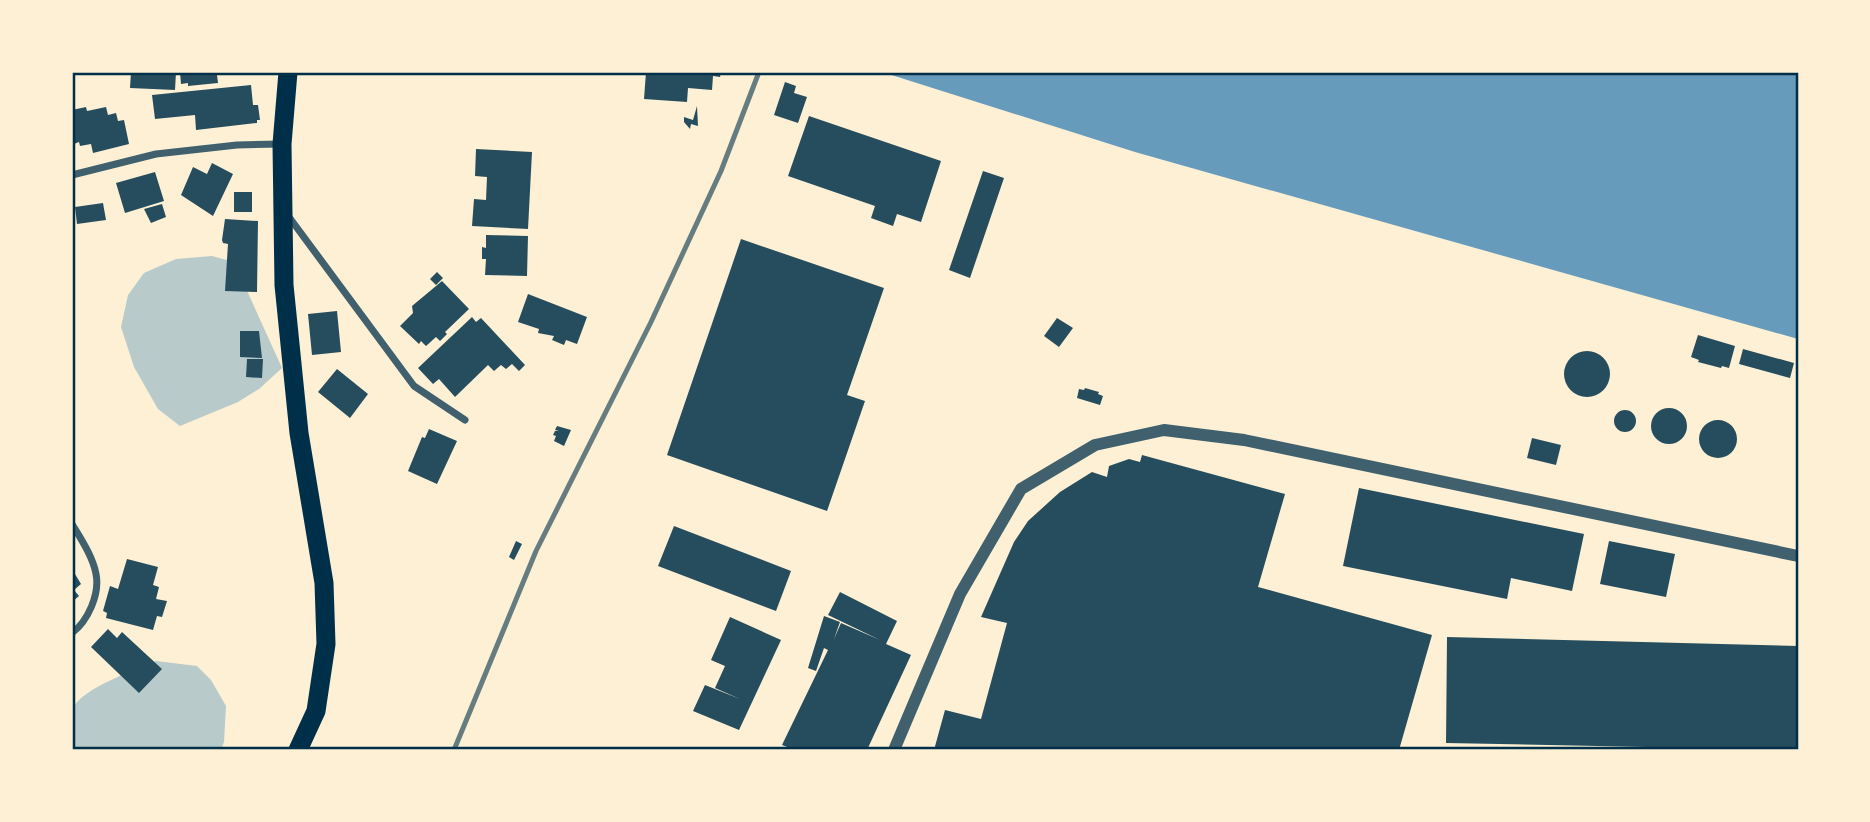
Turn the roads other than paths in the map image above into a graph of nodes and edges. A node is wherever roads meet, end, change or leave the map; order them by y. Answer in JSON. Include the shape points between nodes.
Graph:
{"nodes":[{"id":1,"x":288,"y":72,"type":"edge"},
{"id":2,"x":282,"y":144,"type":"junction"},
{"id":3,"x":72,"y":175,"type":"edge"},
{"id":4,"x":283,"y":208,"type":"junction"},
{"id":5,"x":465,"y":420,"type":"dead end"},
{"id":6,"x":72,"y":524,"type":"edge"},
{"id":7,"x":1798,"y":556,"type":"edge"},
{"id":8,"x":72,"y":633,"type":"edge"},
{"id":9,"x":298,"y":750,"type":"edge"},
{"id":10,"x":894,"y":750,"type":"edge"}],
"edges":[{"from":1,"to":2,"type":"highway"},
{"from":2,"to":3,"type":"street","via":[[156,153]]},
{"from":2,"to":4,"type":"highway"},
{"from":4,"to":5,"type":"street","via":[[414,386]]},
{"from":4,"to":9,"type":"highway","via":[[284,285],[299,433],[324,583],[326,644],[316,711]]},
{"from":6,"to":8,"type":"street","via":[[97,575],[93,604]]},
{"from":7,"to":10,"type":"street","via":[[1244,440],[1164,430],[1095,445],[1021,489],[960,594]]}]}
